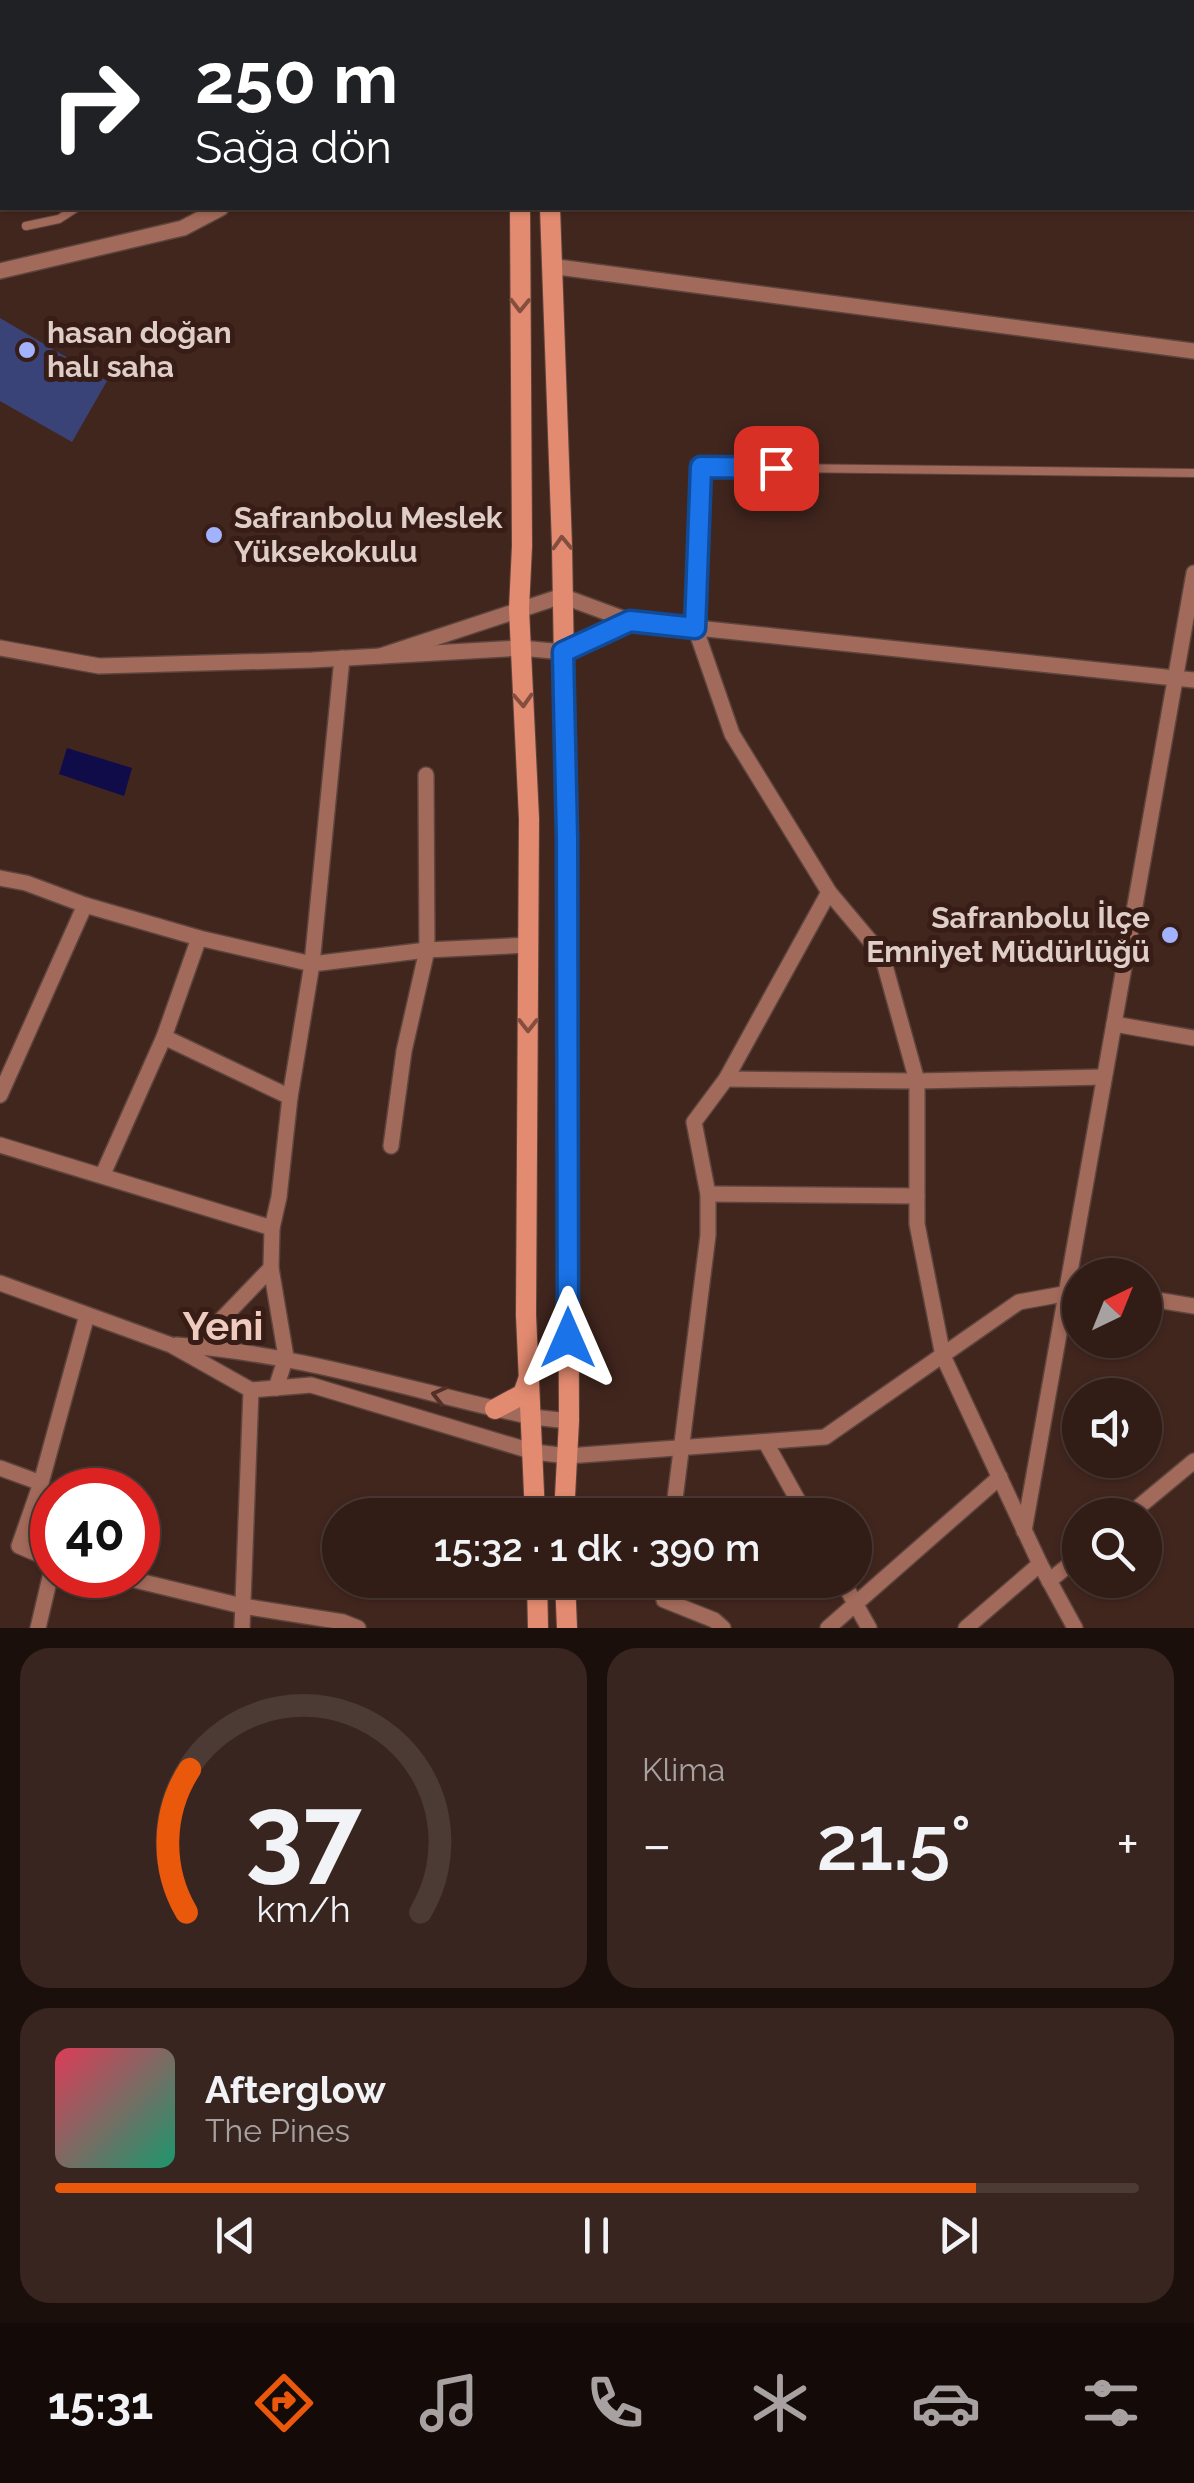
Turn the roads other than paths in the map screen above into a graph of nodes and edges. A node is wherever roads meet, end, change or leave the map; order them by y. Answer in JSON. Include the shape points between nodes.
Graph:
{"nodes":[{"id":1,"x":73,"y":210,"type":"edge"},
{"id":2,"x":217,"y":210,"type":"edge"},
{"id":3,"x":520,"y":210,"type":"edge"},
{"id":4,"x":550,"y":210,"type":"edge"},
{"id":5,"x":26,"y":226,"type":"dead end"},
{"id":6,"x":550,"y":266,"type":"junction"},
{"id":7,"x":0,"y":270,"type":"edge"},
{"id":8,"x":1194,"y":351,"type":"edge"},
{"id":9,"x":1194,"y":473,"type":"edge"},
{"id":10,"x":1194,"y":573,"type":"edge"},
{"id":11,"x":562,"y":596,"type":"junction"},
{"id":12,"x":519,"y":608,"type":"junction"},
{"id":13,"x":630,"y":621,"type":"junction"},
{"id":14,"x":695,"y":628,"type":"junction"},
{"id":15,"x":0,"y":648,"type":"edge"},
{"id":16,"x":521,"y":648,"type":"junction"},
{"id":17,"x":563,"y":652,"type":"junction"},
{"id":18,"x":380,"y":656,"type":"junction"},
{"id":19,"x":342,"y":658,"type":"junction"},
{"id":20,"x":1174,"y":678,"type":"junction"},
{"id":21,"x":1194,"y":680,"type":"edge"},
{"id":22,"x":426,"y":775,"type":"dead end"},
{"id":23,"x":0,"y":878,"type":"edge"},
{"id":24,"x":829,"y":892,"type":"junction"},
{"id":25,"x":85,"y":904,"type":"junction"},
{"id":26,"x":199,"y":938,"type":"junction"},
{"id":27,"x":528,"y":945,"type":"junction"},
{"id":28,"x":427,"y":950,"type":"junction"},
{"id":29,"x":312,"y":964,"type":"junction"},
{"id":30,"x":1114,"y":1024,"type":"junction"},
{"id":31,"x":164,"y":1037,"type":"junction"},
{"id":32,"x":1194,"y":1038,"type":"edge"},
{"id":33,"x":1104,"y":1078,"type":"junction"},
{"id":34,"x":726,"y":1080,"type":"junction"},
{"id":35,"x":917,"y":1081,"type":"junction"},
{"id":36,"x":0,"y":1096,"type":"edge"},
{"id":37,"x":290,"y":1097,"type":"junction"},
{"id":38,"x":0,"y":1144,"type":"edge"},
{"id":39,"x":391,"y":1146,"type":"dead end"},
{"id":40,"x":103,"y":1174,"type":"junction"},
{"id":41,"x":708,"y":1194,"type":"junction"},
{"id":42,"x":917,"y":1196,"type":"junction"},
{"id":43,"x":272,"y":1228,"type":"junction"},
{"id":44,"x":1079,"y":1258,"type":"edge"},
{"id":45,"x":271,"y":1268,"type":"junction"},
{"id":46,"x":0,"y":1284,"type":"edge"},
{"id":47,"x":1062,"y":1295,"type":"edge"},
{"id":48,"x":1162,"y":1301,"type":"edge"},
{"id":49,"x":1194,"y":1306,"type":"edge"},
{"id":50,"x":88,"y":1315,"type":"junction"},
{"id":51,"x":169,"y":1344,"type":"junction"},
{"id":52,"x":196,"y":1346,"type":"junction"},
{"id":53,"x":1062,"y":1350,"type":"edge"},
{"id":54,"x":944,"y":1356,"type":"junction"},
{"id":55,"x":286,"y":1358,"type":"junction"},
{"id":56,"x":530,"y":1375,"type":"junction"},
{"id":57,"x":276,"y":1388,"type":"junction"},
{"id":58,"x":251,"y":1390,"type":"junction"},
{"id":59,"x":495,"y":1409,"type":"junction"},
{"id":60,"x":532,"y":1417,"type":"junction"},
{"id":61,"x":569,"y":1421,"type":"junction"},
{"id":62,"x":766,"y":1443,"type":"junction"},
{"id":63,"x":680,"y":1450,"type":"junction"},
{"id":64,"x":534,"y":1452,"type":"junction"},
{"id":65,"x":568,"y":1456,"type":"junction"},
{"id":66,"x":1194,"y":1461,"type":"edge"},
{"id":67,"x":0,"y":1468,"type":"edge"},
{"id":68,"x":45,"y":1468,"type":"edge"},
{"id":69,"x":1000,"y":1478,"type":"junction"},
{"id":70,"x":30,"y":1479,"type":"edge"},
{"id":71,"x":535,"y":1498,"type":"edge"},
{"id":72,"x":565,"y":1498,"type":"edge"},
{"id":73,"x":674,"y":1498,"type":"edge"},
{"id":74,"x":797,"y":1498,"type":"edge"},
{"id":75,"x":1149,"y":1498,"type":"edge"},
{"id":76,"x":30,"y":1514,"type":"edge"},
{"id":77,"x":1024,"y":1530,"type":"junction"},
{"id":78,"x":30,"y":1551,"type":"edge"},
{"id":79,"x":1040,"y":1564,"type":"junction"},
{"id":80,"x":1062,"y":1572,"type":"edge"},
{"id":81,"x":1050,"y":1582,"type":"junction"},
{"id":82,"x":160,"y":1586,"type":"edge"},
{"id":83,"x":45,"y":1598,"type":"edge"},
{"id":84,"x":537,"y":1598,"type":"edge"},
{"id":85,"x":566,"y":1598,"type":"edge"},
{"id":86,"x":664,"y":1598,"type":"edge"},
{"id":87,"x":852,"y":1598,"type":"edge"},
{"id":88,"x":242,"y":1606,"type":"junction"},
{"id":89,"x":856,"y":1606,"type":"junction"},
{"id":90,"x":347,"y":1626,"type":"edge"},
{"id":91,"x":38,"y":1628,"type":"edge"},
{"id":92,"x":242,"y":1628,"type":"edge"},
{"id":93,"x":538,"y":1628,"type":"edge"},
{"id":94,"x":567,"y":1628,"type":"edge"},
{"id":95,"x":723,"y":1628,"type":"edge"},
{"id":96,"x":828,"y":1628,"type":"edge"},
{"id":97,"x":868,"y":1628,"type":"edge"},
{"id":98,"x":966,"y":1628,"type":"edge"},
{"id":99,"x":1075,"y":1628,"type":"edge"}],
"edges":[{"from":1,"to":5,"type":"lane"},
{"from":2,"to":7,"type":"street","via":[[183,228]]},
{"from":3,"to":12,"type":"street","one_way":true},
{"from":4,"to":6,"type":"street"},
{"from":6,"to":8,"type":"street"},
{"from":11,"to":6,"type":"street","one_way":true},
{"from":9,"to":14,"type":"lane","via":[[701,467]]},
{"from":10,"to":20,"type":"street"},
{"from":11,"to":12,"type":"street"},
{"from":11,"to":13,"type":"street"},
{"from":11,"to":17,"type":"street"},
{"from":12,"to":16,"type":"street"},
{"from":12,"to":18,"type":"street"},
{"from":13,"to":14,"type":"street"},
{"from":13,"to":17,"type":"street"},
{"from":14,"to":20,"type":"street"},
{"from":14,"to":24,"type":"street","via":[[732,734]]},
{"from":15,"to":19,"type":"street","via":[[99,666]]},
{"from":16,"to":17,"type":"street"},
{"from":16,"to":18,"type":"street"},
{"from":16,"to":27,"type":"street","one_way":true},
{"from":17,"to":61,"type":"street"},
{"from":18,"to":19,"type":"street"},
{"from":19,"to":29,"type":"street"},
{"from":20,"to":21,"type":"street"},
{"from":20,"to":30,"type":"street"},
{"from":22,"to":28,"type":"street"},
{"from":23,"to":25,"type":"street"},
{"from":24,"to":34,"type":"street"},
{"from":24,"to":35,"type":"street","via":[[882,955]]},
{"from":25,"to":26,"type":"street"},
{"from":25,"to":36,"type":"street"},
{"from":26,"to":29,"type":"street"},
{"from":26,"to":31,"type":"street"},
{"from":27,"to":28,"type":"street"},
{"from":27,"to":56,"type":"street","one_way":true},
{"from":28,"to":29,"type":"street"},
{"from":28,"to":39,"type":"street"},
{"from":29,"to":37,"type":"street"},
{"from":30,"to":32,"type":"street"},
{"from":30,"to":33,"type":"street"},
{"from":31,"to":37,"type":"street"},
{"from":31,"to":40,"type":"street"},
{"from":33,"to":35,"type":"street"},
{"from":33,"to":44,"type":"street"},
{"from":34,"to":35,"type":"street"},
{"from":34,"to":41,"type":"street","via":[[694,1122]]},
{"from":35,"to":42,"type":"street"},
{"from":37,"to":43,"type":"street"},
{"from":38,"to":40,"type":"street"},
{"from":40,"to":43,"type":"street"},
{"from":41,"to":42,"type":"street"},
{"from":41,"to":63,"type":"street"},
{"from":42,"to":54,"type":"street"},
{"from":43,"to":45,"type":"street"},
{"from":45,"to":52,"type":"street"},
{"from":45,"to":55,"type":"street"},
{"from":46,"to":50,"type":"street"},
{"from":47,"to":54,"type":"street","via":[[1019,1302]]},
{"from":48,"to":49,"type":"street"},
{"from":50,"to":51,"type":"street"},
{"from":50,"to":68,"type":"street"},
{"from":51,"to":52,"type":"street"},
{"from":51,"to":58,"type":"street"},
{"from":52,"to":55,"type":"street"},
{"from":53,"to":77,"type":"street"},
{"from":54,"to":62,"type":"street","via":[[825,1437]]},
{"from":54,"to":69,"type":"street"},
{"from":55,"to":57,"type":"street"},
{"from":59,"to":55,"type":"street","one_way":true},
{"from":56,"to":59,"type":"street","via":[[522,1394]]},
{"from":56,"to":60,"type":"street"},
{"from":57,"to":58,"type":"street"},
{"from":57,"to":64,"type":"street","via":[[311,1385]]},
{"from":58,"to":88,"type":"street"},
{"from":59,"to":60,"type":"street"},
{"from":60,"to":61,"type":"street"},
{"from":60,"to":64,"type":"street"},
{"from":61,"to":65,"type":"street"},
{"from":62,"to":63,"type":"street"},
{"from":62,"to":74,"type":"street"},
{"from":63,"to":65,"type":"street"},
{"from":63,"to":73,"type":"street"},
{"from":64,"to":65,"type":"street"},
{"from":64,"to":71,"type":"street"},
{"from":65,"to":72,"type":"street"},
{"from":66,"to":75,"type":"street"},
{"from":67,"to":70,"type":"street"},
{"from":69,"to":77,"type":"street"},
{"from":69,"to":89,"type":"street"},
{"from":76,"to":78,"type":"street","via":[[19,1546]]},
{"from":77,"to":79,"type":"street"},
{"from":79,"to":81,"type":"street"},
{"from":79,"to":98,"type":"street"},
{"from":80,"to":81,"type":"street"},
{"from":81,"to":99,"type":"street"},
{"from":82,"to":88,"type":"street"},
{"from":83,"to":91,"type":"street"},
{"from":84,"to":93,"type":"street"},
{"from":85,"to":94,"type":"street"},
{"from":86,"to":95,"type":"street"},
{"from":87,"to":89,"type":"street"},
{"from":88,"to":90,"type":"street"},
{"from":88,"to":92,"type":"street"},
{"from":89,"to":96,"type":"street"},
{"from":89,"to":97,"type":"street"}]}
